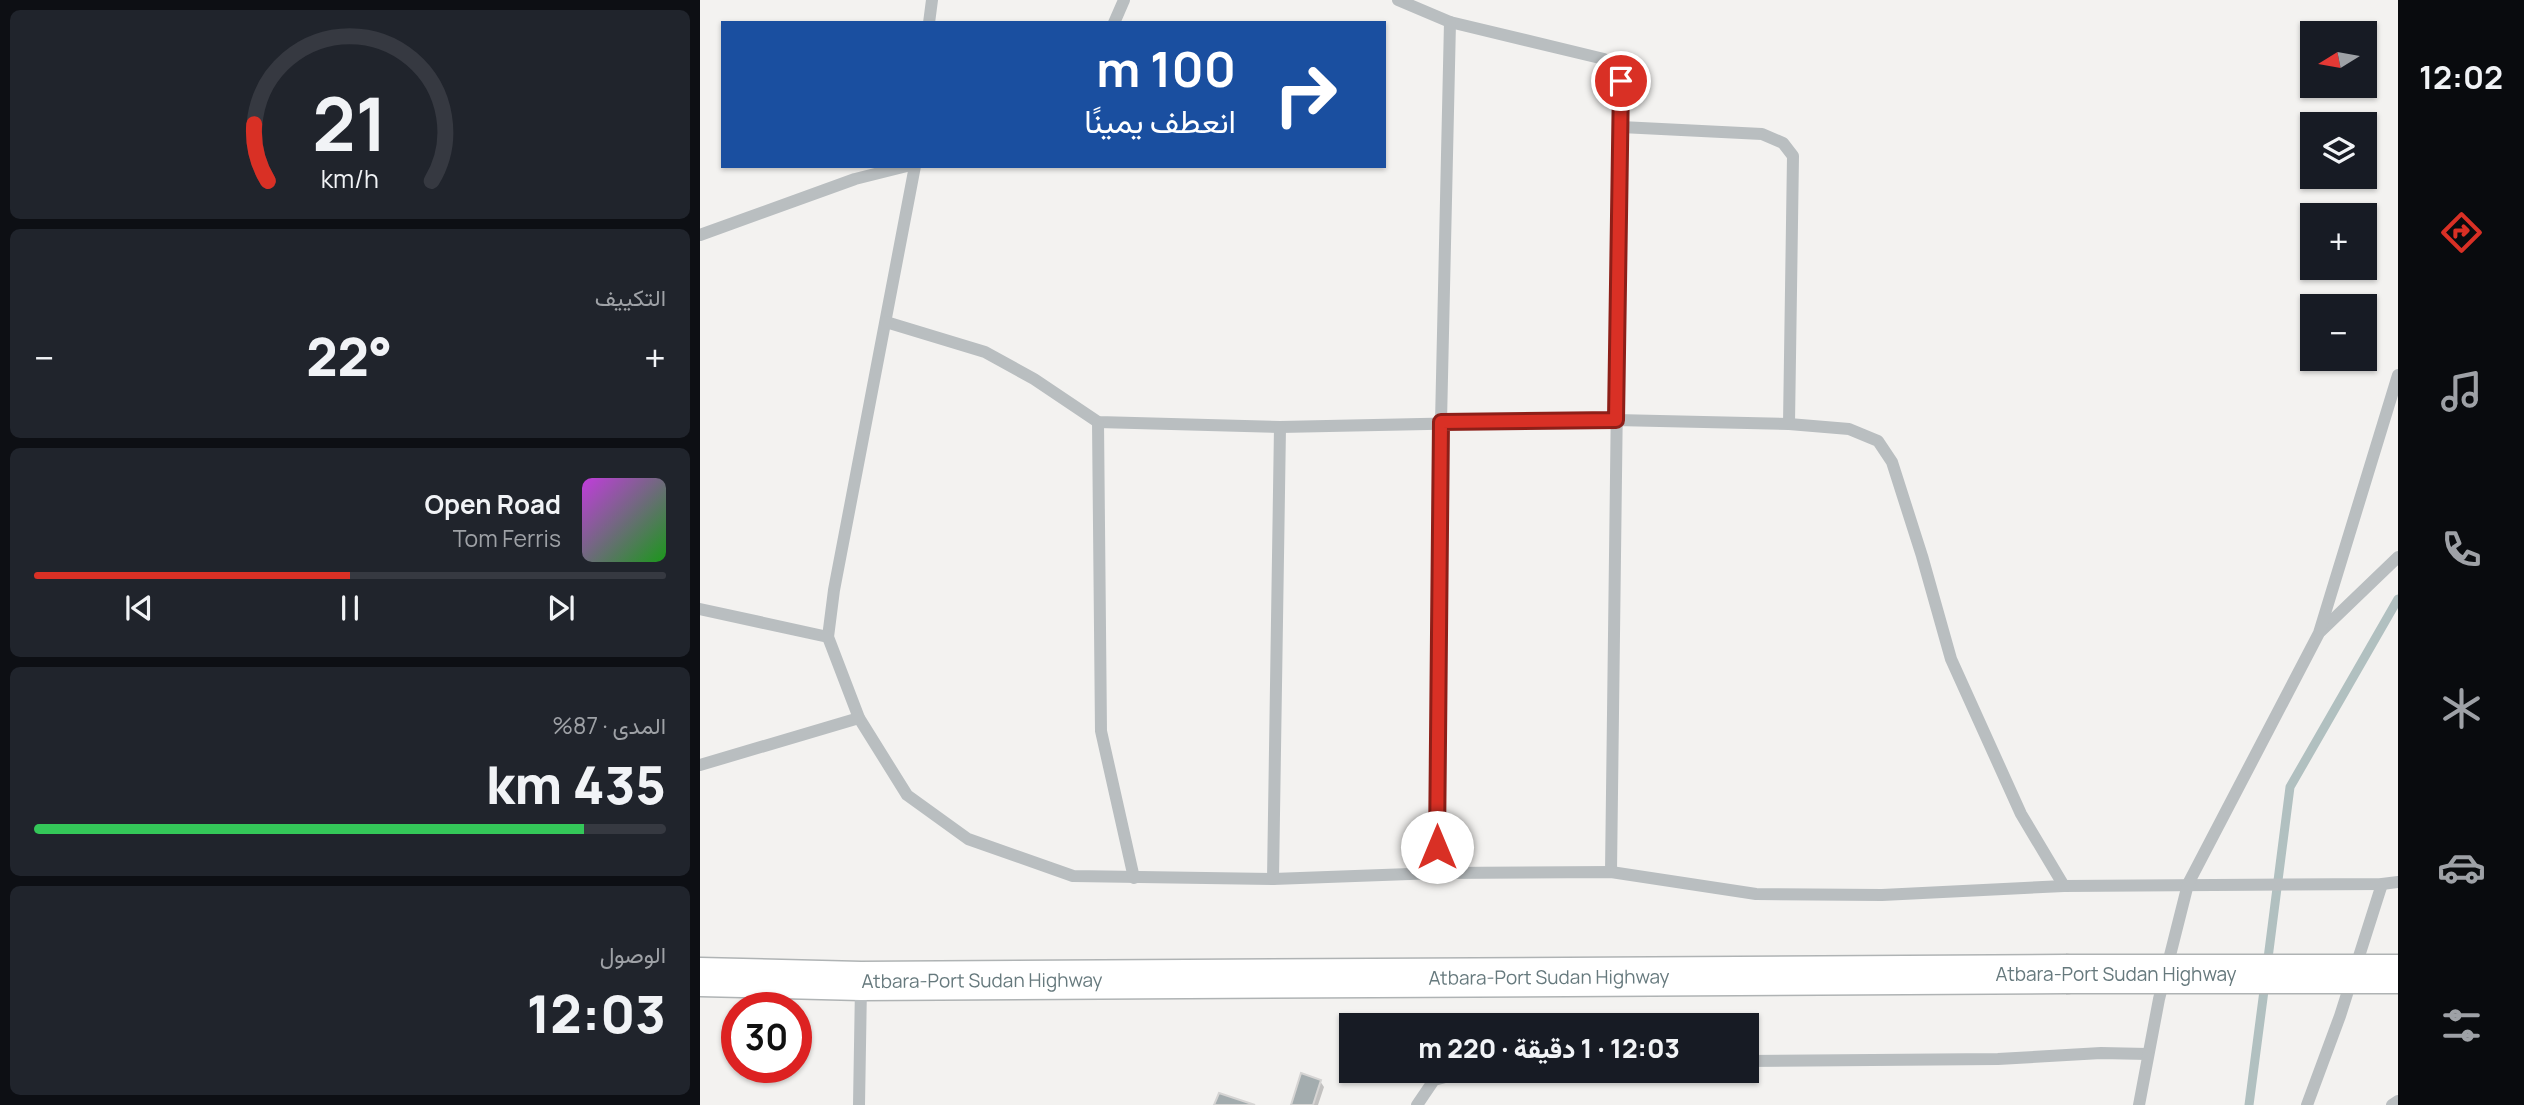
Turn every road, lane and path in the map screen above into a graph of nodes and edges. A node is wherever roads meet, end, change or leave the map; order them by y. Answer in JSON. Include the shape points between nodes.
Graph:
{"nodes":[{"id":1,"x":932,"y":0,"type":"edge"},
{"id":2,"x":1124,"y":0,"type":"edge"},
{"id":3,"x":1398,"y":0,"type":"edge"},
{"id":4,"x":929,"y":21,"type":"edge"},
{"id":5,"x":1115,"y":21,"type":"edge"},
{"id":6,"x":1450,"y":22,"type":"junction"},
{"id":7,"x":1621,"y":127,"type":"junction"},
{"id":8,"x":899,"y":168,"type":"edge"},
{"id":9,"x":915,"y":168,"type":"edge"},
{"id":10,"x":700,"y":235,"type":"edge"},
{"id":11,"x":886,"y":322,"type":"junction"},
{"id":12,"x":2398,"y":375,"type":"edge"},
{"id":13,"x":1616,"y":420,"type":"junction"},
{"id":14,"x":1098,"y":422,"type":"junction"},
{"id":15,"x":1441,"y":422,"type":"junction"},
{"id":16,"x":1789,"y":424,"type":"junction"},
{"id":17,"x":1280,"y":427,"type":"junction"},
{"id":18,"x":2398,"y":556,"type":"edge"},
{"id":19,"x":700,"y":609,"type":"edge"},
{"id":20,"x":2319,"y":633,"type":"junction"},
{"id":21,"x":828,"y":637,"type":"junction"},
{"id":22,"x":859,"y":718,"type":"junction"},
{"id":23,"x":700,"y":765,"type":"edge"},
{"id":24,"x":1611,"y":872,"type":"junction"},
{"id":25,"x":1437,"y":873,"type":"junction"},
{"id":26,"x":1134,"y":878,"type":"junction"},
{"id":27,"x":1273,"y":879,"type":"junction"},
{"id":28,"x":2398,"y":882,"type":"edge"},
{"id":29,"x":2188,"y":884,"type":"junction"},
{"id":30,"x":2382,"y":884,"type":"junction"},
{"id":31,"x":2064,"y":886,"type":"junction"},
{"id":32,"x":2398,"y":974,"type":"edge"},
{"id":33,"x":700,"y":977,"type":"edge"},
{"id":34,"x":861,"y":981,"type":"junction"},
{"id":35,"x":2148,"y":1054,"type":"junction"},
{"id":36,"x":1759,"y":1061,"type":"edge"},
{"id":37,"x":1432,"y":1083,"type":"edge"},
{"id":38,"x":2398,"y":1101,"type":"edge"},
{"id":39,"x":859,"y":1105,"type":"edge"},
{"id":40,"x":1417,"y":1105,"type":"edge"},
{"id":41,"x":2139,"y":1105,"type":"edge"},
{"id":42,"x":2307,"y":1105,"type":"edge"},
{"id":43,"x":2392,"y":1105,"type":"edge"}],
"edges":[{"from":1,"to":4,"type":"street"},
{"from":2,"to":5,"type":"street"},
{"from":3,"to":6,"type":"street"},
{"from":6,"to":7,"type":"street","via":[[1604,59],[1615,67],[1621,81]]},
{"from":6,"to":15,"type":"street"},
{"from":7,"to":13,"type":"street"},
{"from":7,"to":16,"type":"street","via":[[1762,134],[1783,143],[1793,156]]},
{"from":8,"to":10,"type":"street","via":[[855,179]]},
{"from":9,"to":11,"type":"street"},
{"from":11,"to":14,"type":"street","via":[[985,352]]},
{"from":11,"to":21,"type":"street"},
{"from":12,"to":20,"type":"street"},
{"from":13,"to":15,"type":"street"},
{"from":13,"to":16,"type":"street"},
{"from":13,"to":24,"type":"street"},
{"from":14,"to":17,"type":"street"},
{"from":14,"to":26,"type":"street","via":[[1101,731]]},
{"from":15,"to":17,"type":"street"},
{"from":15,"to":25,"type":"street"},
{"from":16,"to":31,"type":"street","via":[[1849,429],[1878,441],[1892,463],[1951,659],[2021,814]]},
{"from":17,"to":27,"type":"street"},
{"from":18,"to":20,"type":"street"},
{"from":19,"to":21,"type":"street"},
{"from":20,"to":29,"type":"street"},
{"from":21,"to":22,"type":"street"},
{"from":22,"to":23,"type":"street"},
{"from":22,"to":26,"type":"street","via":[[907,795],[968,839],[1073,876]]},
{"from":24,"to":25,"type":"street"},
{"from":24,"to":31,"type":"street","via":[[1756,894],[1882,895]]},
{"from":25,"to":27,"type":"street"},
{"from":26,"to":27,"type":"street"},
{"from":28,"to":30,"type":"street"},
{"from":29,"to":30,"type":"street"},
{"from":29,"to":31,"type":"street"},
{"from":29,"to":35,"type":"street"},
{"from":30,"to":42,"type":"street"},
{"from":32,"to":34,"type":"highway","name":"Atbara-Port Sudan Highway","bridge":true},
{"from":33,"to":34,"type":"highway","name":"Atbara-Port Sudan Highway"},
{"from":34,"to":39,"type":"street"},
{"from":35,"to":36,"type":"street"},
{"from":35,"to":41,"type":"street"},
{"from":37,"to":40,"type":"street"},
{"from":38,"to":43,"type":"street"}]}
